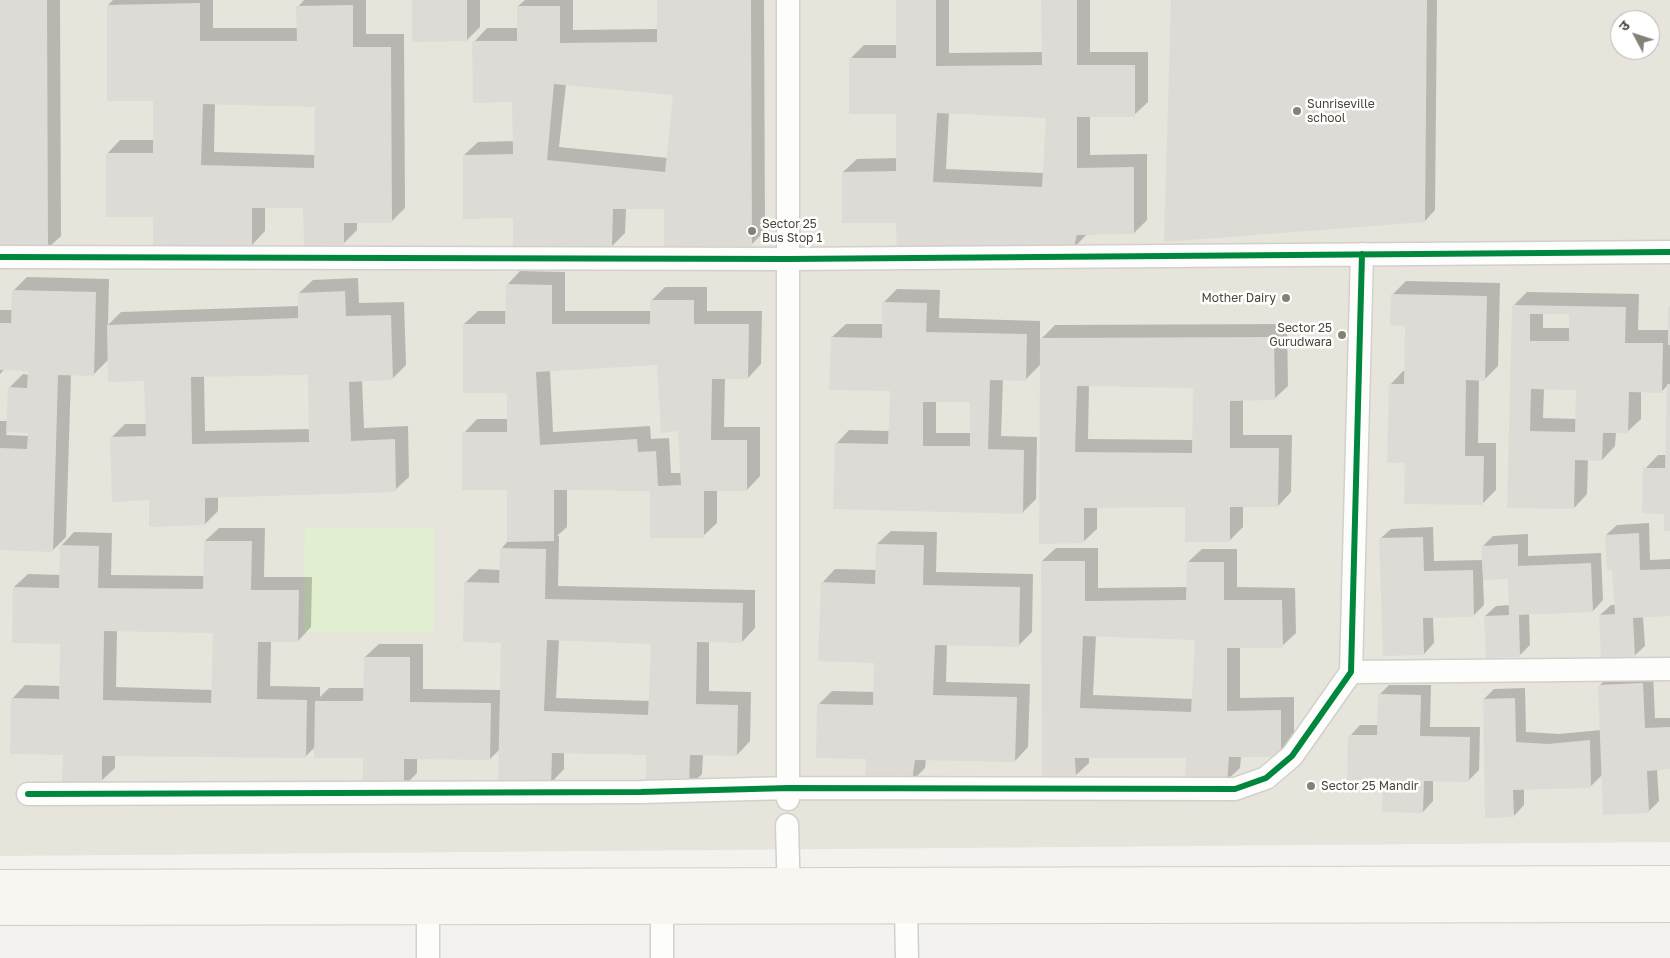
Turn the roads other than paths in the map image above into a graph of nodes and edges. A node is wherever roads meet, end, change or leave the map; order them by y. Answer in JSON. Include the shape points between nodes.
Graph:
{"nodes":[{"id":1,"x":788,"y":0,"type":"edge"},
{"id":2,"x":1670,"y":252,"type":"edge"},
{"id":3,"x":1362,"y":254,"type":"junction"},
{"id":4,"x":0,"y":258,"type":"edge"},
{"id":5,"x":788,"y":259,"type":"junction"},
{"id":6,"x":1670,"y":669,"type":"edge"},
{"id":7,"x":1351,"y":672,"type":"junction"},
{"id":8,"x":28,"y":794,"type":"dead end"},
{"id":9,"x":789,"y":794,"type":"junction"},
{"id":10,"x":787,"y":825,"type":"dead end"},
{"id":11,"x":1670,"y":880,"type":"edge"},
{"id":12,"x":662,"y":882,"type":"junction"},
{"id":13,"x":788,"y":882,"type":"junction"},
{"id":14,"x":0,"y":884,"type":"edge"},
{"id":15,"x":1670,"y":908,"type":"edge"},
{"id":16,"x":789,"y":909,"type":"junction"},
{"id":17,"x":906,"y":909,"type":"junction"},
{"id":18,"x":428,"y":910,"type":"junction"},
{"id":19,"x":662,"y":910,"type":"junction"},
{"id":20,"x":0,"y":911,"type":"edge"},
{"id":21,"x":428,"y":958,"type":"edge"},
{"id":22,"x":662,"y":958,"type":"edge"},
{"id":23,"x":907,"y":958,"type":"edge"}],
"edges":[{"from":1,"to":5,"type":"street"},
{"from":2,"to":3,"type":"street"},
{"from":3,"to":5,"type":"street"},
{"from":3,"to":7,"type":"street"},
{"from":4,"to":5,"type":"street"},
{"from":5,"to":9,"type":"street"},
{"from":6,"to":7,"type":"street"},
{"from":7,"to":9,"type":"street","via":[[1292,756],[1266,778],[1236,789]]},
{"from":8,"to":9,"type":"street"},
{"from":10,"to":13,"type":"street"},
{"from":11,"to":13,"type":"street"},
{"from":12,"to":13,"type":"street"},
{"from":12,"to":14,"type":"street"},
{"from":12,"to":19,"type":"street"},
{"from":13,"to":16,"type":"street"},
{"from":15,"to":17,"type":"street"},
{"from":16,"to":17,"type":"street"},
{"from":16,"to":19,"type":"street"},
{"from":17,"to":23,"type":"street"},
{"from":18,"to":19,"type":"street"},
{"from":18,"to":20,"type":"street"},
{"from":18,"to":21,"type":"street"},
{"from":19,"to":22,"type":"street"}]}
